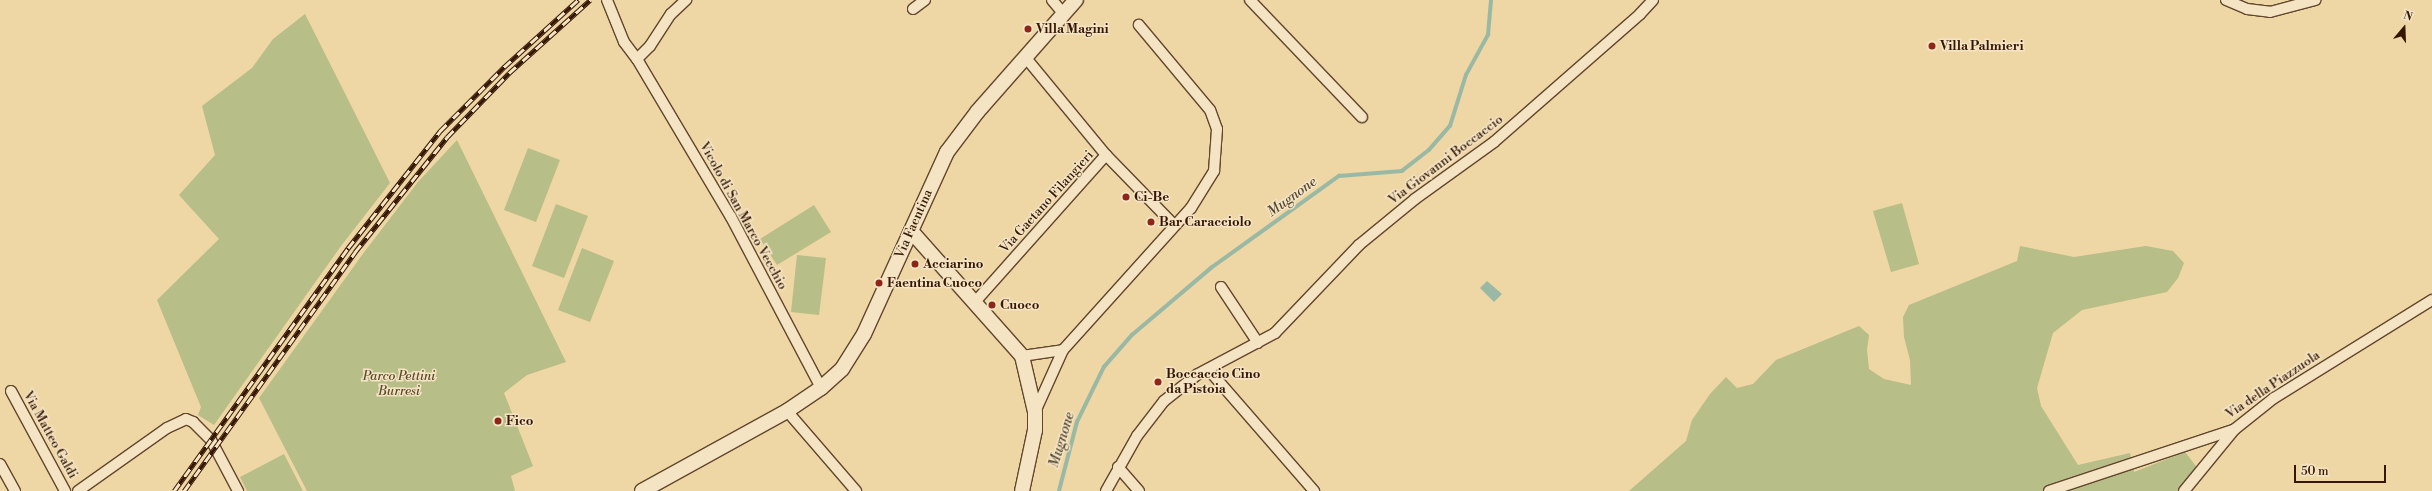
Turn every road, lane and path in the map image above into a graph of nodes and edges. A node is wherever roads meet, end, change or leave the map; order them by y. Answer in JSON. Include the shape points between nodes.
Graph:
{"nodes":[{"id":1,"x":606,"y":0,"type":"edge"},
{"id":2,"x":686,"y":0,"type":"edge"},
{"id":3,"x":925,"y":0,"type":"edge"},
{"id":4,"x":1052,"y":0,"type":"edge"},
{"id":5,"x":1076,"y":0,"type":"edge"},
{"id":6,"x":1250,"y":0,"type":"edge"},
{"id":7,"x":1653,"y":0,"type":"edge"},
{"id":8,"x":2226,"y":0,"type":"edge"},
{"id":9,"x":2315,"y":0,"type":"edge"},
{"id":10,"x":914,"y":9,"type":"dead end"},
{"id":11,"x":1063,"y":13,"type":"junction"},
{"id":12,"x":1139,"y":25,"type":"dead end"},
{"id":13,"x":1026,"y":58,"type":"junction"},
{"id":14,"x":637,"y":59,"type":"junction"},
{"id":15,"x":1362,"y":117,"type":"dead end"},
{"id":16,"x":1106,"y":155,"type":"junction"},
{"id":17,"x":1174,"y":225,"type":"junction"},
{"id":18,"x":911,"y":232,"type":"junction"},
{"id":19,"x":1221,"y":287,"type":"dead end"},
{"id":20,"x":2432,"y":300,"type":"edge"},
{"id":21,"x":975,"y":302,"type":"junction"},
{"id":22,"x":1258,"y":343,"type":"junction"},
{"id":23,"x":1062,"y":350,"type":"junction"},
{"id":24,"x":1022,"y":356,"type":"junction"},
{"id":25,"x":1208,"y":369,"type":"junction"},
{"id":26,"x":821,"y":388,"type":"junction"},
{"id":27,"x":11,"y":391,"type":"dead end"},
{"id":28,"x":787,"y":411,"type":"junction"},
{"id":29,"x":1035,"y":412,"type":"junction"},
{"id":30,"x":2235,"y":429,"type":"junction"},
{"id":31,"x":0,"y":464,"type":"edge"},
{"id":32,"x":1118,"y":467,"type":"junction"},
{"id":33,"x":15,"y":491,"type":"edge"},
{"id":34,"x":66,"y":491,"type":"edge"},
{"id":35,"x":78,"y":491,"type":"edge"},
{"id":36,"x":238,"y":491,"type":"edge"},
{"id":37,"x":642,"y":491,"type":"edge"},
{"id":38,"x":856,"y":491,"type":"edge"},
{"id":39,"x":1022,"y":491,"type":"edge"},
{"id":40,"x":1106,"y":491,"type":"edge"},
{"id":41,"x":1139,"y":491,"type":"edge"},
{"id":42,"x":1314,"y":491,"type":"edge"},
{"id":43,"x":2050,"y":491,"type":"edge"},
{"id":44,"x":2184,"y":491,"type":"edge"}],
"edges":[{"from":1,"to":14,"type":"street","name":"Vicolo di San Marco Vecchio","via":[[624,42]]},
{"from":2,"to":14,"type":"street","via":[[671,14],[650,46]]},
{"from":3,"to":10,"type":"street"},
{"from":4,"to":11,"type":"street"},
{"from":5,"to":11,"type":"street","name":"Via Faentina"},
{"from":6,"to":15,"type":"street"},
{"from":7,"to":22,"type":"street","name":"Via Giovanni Boccaccio","via":[[1494,142],[1415,199],[1359,245],[1275,333]]},
{"from":8,"to":9,"type":"street","via":[[2247,9],[2270,12]]},
{"from":11,"to":13,"type":"street","name":"Via Faentina"},
{"from":12,"to":17,"type":"street","via":[[1201,97],[1210,110],[1217,129],[1217,152],[1212,176],[1196,201]]},
{"from":13,"to":16,"type":"street"},
{"from":13,"to":18,"type":"street","name":"Via Faentina","via":[[978,111],[950,148]]},
{"from":14,"to":26,"type":"street","name":"Vicolo di San Marco Vecchio","via":[[731,217]]},
{"from":16,"to":17,"type":"street"},
{"from":16,"to":21,"type":"street","name":"Via Gaetano Filangieri"},
{"from":17,"to":23,"type":"street"},
{"from":18,"to":21,"type":"street"},
{"from":18,"to":26,"type":"street","name":"Via Faentina","via":[[855,351],[842,369]]},
{"from":19,"to":22,"type":"street"},
{"from":20,"to":30,"type":"street","name":"Via della Piazzuola","via":[[2274,398]]},
{"from":21,"to":24,"type":"street"},
{"from":22,"to":25,"type":"street","name":"Via Giovanni Boccaccio"},
{"from":23,"to":24,"type":"street"},
{"from":23,"to":29,"type":"street"},
{"from":24,"to":29,"type":"street"},
{"from":25,"to":32,"type":"street","name":"Via Giovanni Boccaccio","via":[[1164,401],[1137,436]]},
{"from":25,"to":42,"type":"street"},
{"from":26,"to":28,"type":"street","name":"Via Faentina"},
{"from":27,"to":34,"type":"street","name":"Via Matteo Galdi"},
{"from":28,"to":37,"type":"street","name":"Via Faentina"},
{"from":28,"to":38,"type":"street"},
{"from":29,"to":39,"type":"street","via":[[1035,437]]},
{"from":30,"to":43,"type":"street","name":"Via della Piazzuola"},
{"from":30,"to":44,"type":"street"},
{"from":31,"to":33,"type":"street"},
{"from":32,"to":40,"type":"street","name":"Via Giovanni Boccaccio"},
{"from":32,"to":41,"type":"street"},
{"from":35,"to":36,"type":"street","via":[[167,428],[186,419],[193,422],[211,440]]}]}
